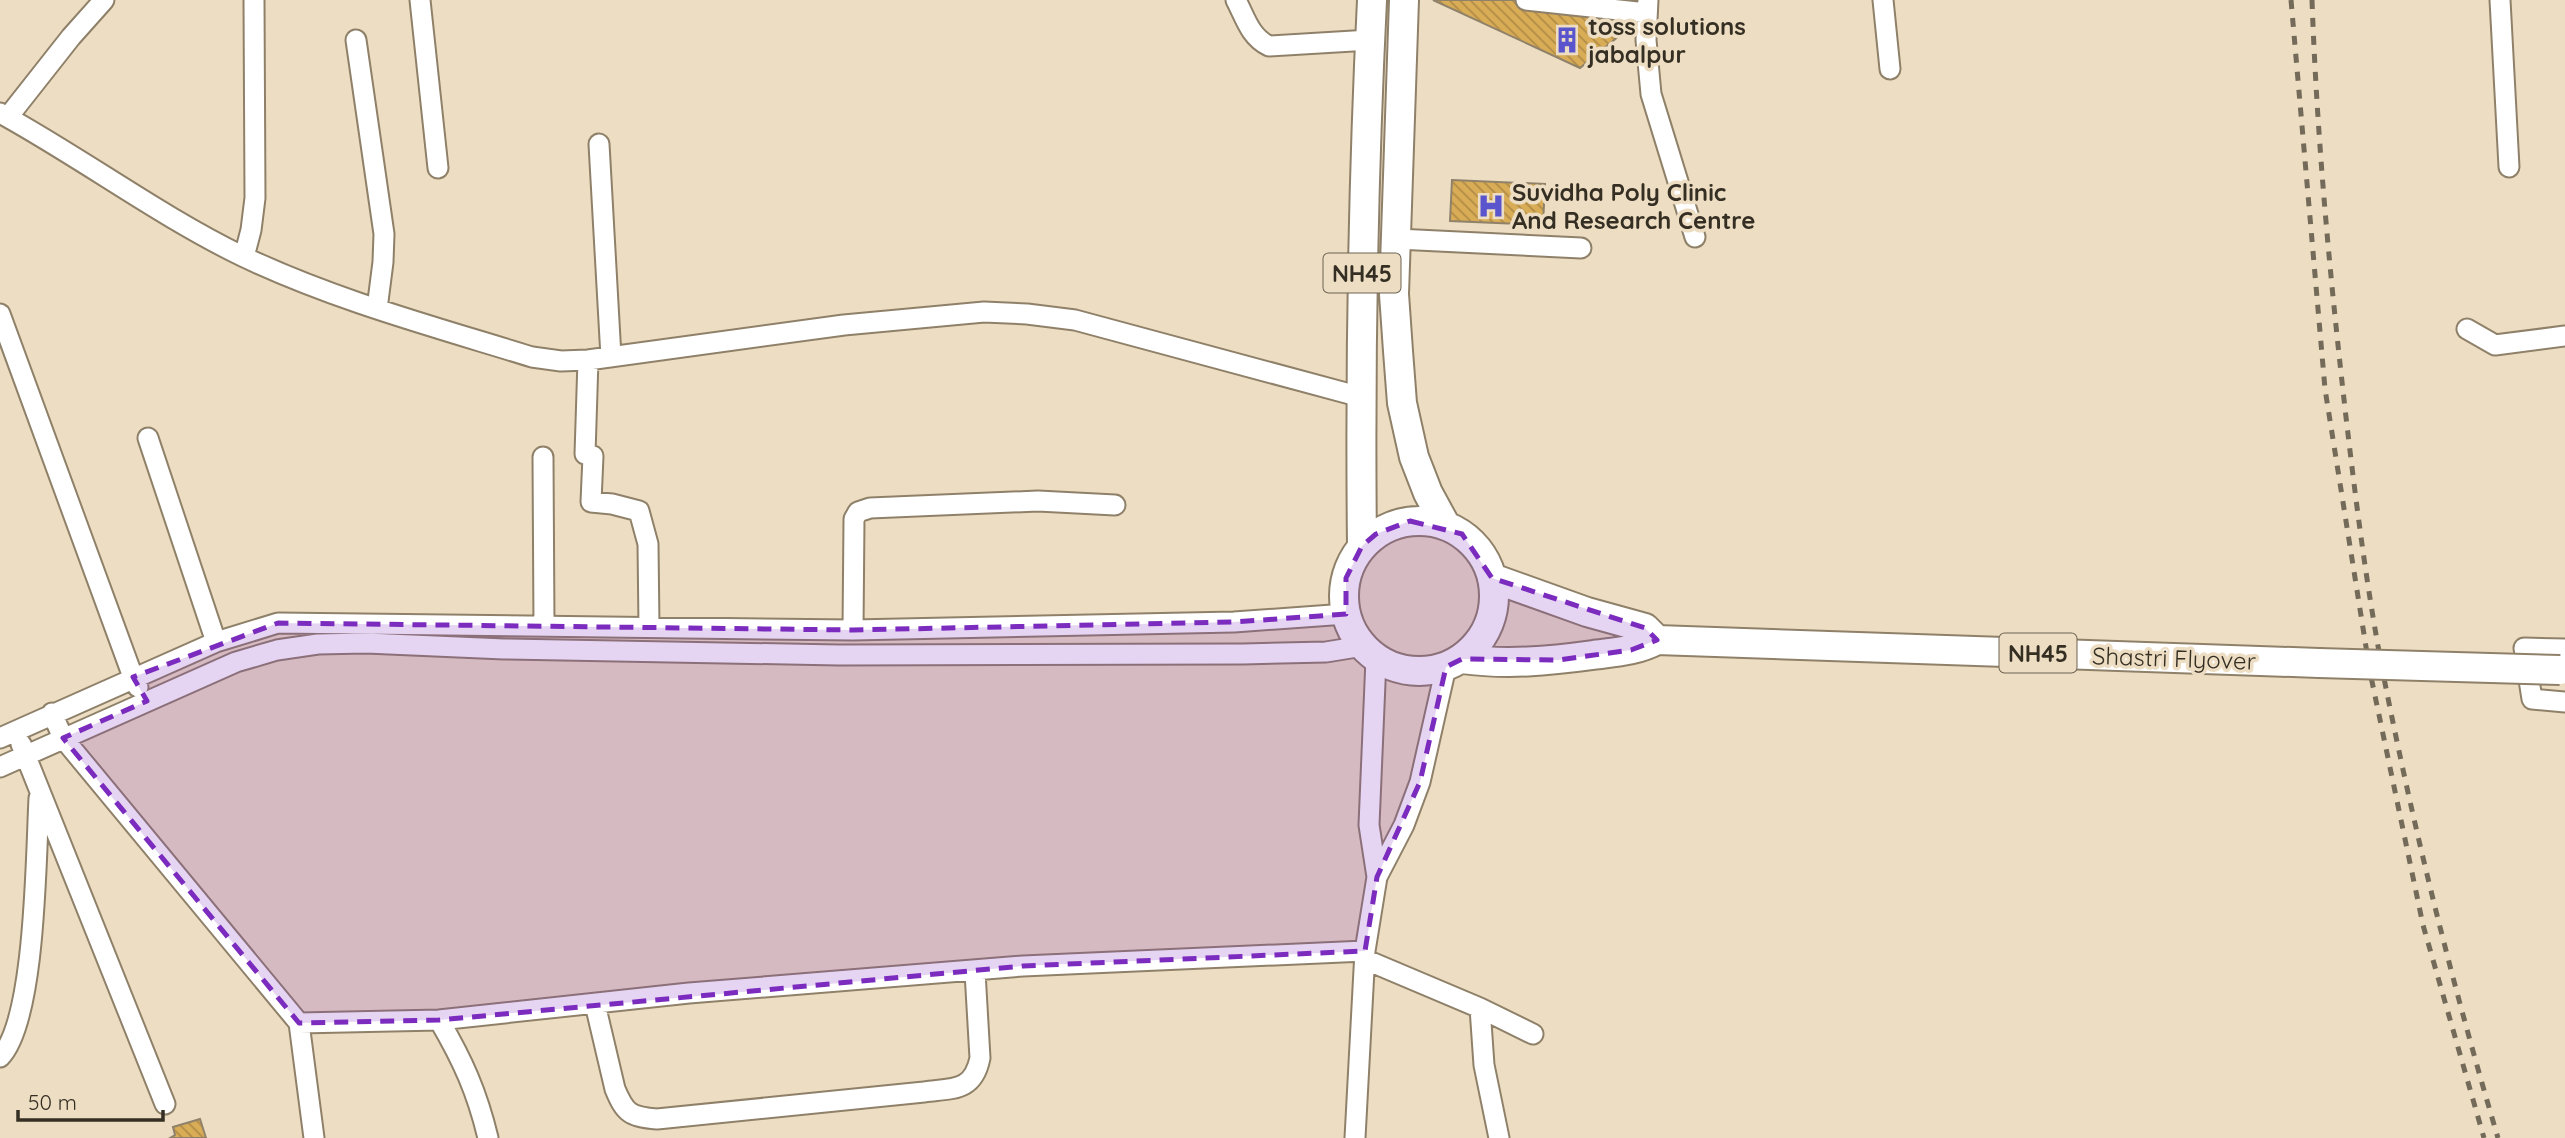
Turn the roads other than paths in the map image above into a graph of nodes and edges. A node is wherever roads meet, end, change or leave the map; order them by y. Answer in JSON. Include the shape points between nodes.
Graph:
{"nodes":[{"id":1,"x":104,"y":0,"type":"edge"},
{"id":2,"x":254,"y":0,"type":"edge"},
{"id":3,"x":420,"y":0,"type":"edge"},
{"id":4,"x":1236,"y":0,"type":"edge"},
{"id":5,"x":1372,"y":0,"type":"edge"},
{"id":6,"x":1404,"y":0,"type":"edge"},
{"id":7,"x":1526,"y":0,"type":"edge"},
{"id":8,"x":1883,"y":0,"type":"edge"},
{"id":9,"x":2500,"y":0,"type":"edge"},
{"id":10,"x":1647,"y":7,"type":"edge"},
{"id":11,"x":356,"y":40,"type":"dead end"},
{"id":12,"x":1370,"y":40,"type":"junction"},
{"id":13,"x":1890,"y":69,"type":"dead end"},
{"id":14,"x":4,"y":115,"type":"edge"},
{"id":15,"x":599,"y":144,"type":"dead end"},
{"id":16,"x":2509,"y":167,"type":"dead end"},
{"id":17,"x":438,"y":168,"type":"dead end"},
{"id":18,"x":1695,"y":237,"type":"dead end"},
{"id":19,"x":1397,"y":239,"type":"junction"},
{"id":20,"x":1581,"y":248,"type":"dead end"},
{"id":21,"x":244,"y":257,"type":"junction"},
{"id":22,"x":377,"y":309,"type":"junction"},
{"id":23,"x":0,"y":314,"type":"edge"},
{"id":24,"x":2467,"y":329,"type":"dead end"},
{"id":25,"x":2565,"y":336,"type":"edge"},
{"id":26,"x":611,"y":357,"type":"junction"},
{"id":27,"x":588,"y":360,"type":"junction"},
{"id":28,"x":1361,"y":397,"type":"junction"},
{"id":29,"x":148,"y":438,"type":"dead end"},
{"id":30,"x":543,"y":457,"type":"dead end"},
{"id":31,"x":1115,"y":505,"type":"dead end"},
{"id":32,"x":1446,"y":526,"type":"junction"},
{"id":33,"x":1362,"y":546,"type":"junction"},
{"id":34,"x":1492,"y":578,"type":"junction"},
{"id":35,"x":1346,"y":614,"type":"junction"},
{"id":36,"x":544,"y":626,"type":"junction"},
{"id":37,"x":649,"y":628,"type":"junction"},
{"id":38,"x":853,"y":629,"type":"junction"},
{"id":39,"x":1657,"y":640,"type":"junction"},
{"id":40,"x":216,"y":642,"type":"junction"},
{"id":41,"x":1369,"y":653,"type":"junction"},
{"id":42,"x":1454,"y":663,"type":"junction"},
{"id":43,"x":2563,"y":663,"type":"edge"},
{"id":44,"x":133,"y":677,"type":"junction"},
{"id":45,"x":147,"y":701,"type":"junction"},
{"id":46,"x":2565,"y":702,"type":"edge"},
{"id":47,"x":52,"y":713,"type":"junction"},
{"id":48,"x":8,"y":734,"type":"edge"},
{"id":49,"x":63,"y":738,"type":"junction"},
{"id":50,"x":26,"y":755,"type":"junction"},
{"id":51,"x":0,"y":767,"type":"edge"},
{"id":52,"x":40,"y":790,"type":"junction"},
{"id":53,"x":1377,"y":877,"type":"junction"},
{"id":54,"x":1365,"y":955,"type":"junction"},
{"id":55,"x":975,"y":972,"type":"junction"},
{"id":56,"x":595,"y":1004,"type":"junction"},
{"id":57,"x":1480,"y":1008,"type":"junction"},
{"id":58,"x":439,"y":1020,"type":"junction"},
{"id":59,"x":299,"y":1023,"type":"junction"},
{"id":60,"x":1532,"y":1034,"type":"dead end"},
{"id":61,"x":0,"y":1057,"type":"edge"},
{"id":62,"x":165,"y":1104,"type":"dead end"},
{"id":63,"x":314,"y":1138,"type":"edge"},
{"id":64,"x":488,"y":1138,"type":"edge"},
{"id":65,"x":1354,"y":1138,"type":"edge"},
{"id":66,"x":1499,"y":1138,"type":"edge"}],
"edges":[{"from":1,"to":14,"type":"street"},
{"from":2,"to":21,"type":"street","via":[[255,198]]},
{"from":3,"to":17,"type":"street"},
{"from":4,"to":12,"type":"street","via":[[1252,32],[1269,46]]},
{"from":5,"to":12,"type":"highway","number":"NH45"},
{"from":6,"to":19,"type":"highway","number":"NH45"},
{"from":7,"to":10,"type":"street"},
{"from":8,"to":13,"type":"street"},
{"from":9,"to":16,"type":"street"},
{"from":10,"to":18,"type":"street","via":[[1651,94]]},
{"from":11,"to":22,"type":"street","via":[[384,234]]},
{"from":12,"to":28,"type":"highway","number":"NH45"},
{"from":14,"to":21,"type":"street"},
{"from":15,"to":26,"type":"street"},
{"from":19,"to":20,"type":"street"},
{"from":19,"to":32,"type":"highway","number":"NH45","via":[[1394,294],[1402,403],[1414,457]]},
{"from":21,"to":22,"type":"street"},
{"from":22,"to":27,"type":"street","via":[[532,357]]},
{"from":23,"to":44,"type":"street"},
{"from":24,"to":25,"type":"street","via":[[2495,345]]},
{"from":26,"to":27,"type":"street"},
{"from":26,"to":28,"type":"street","via":[[844,325],[984,312],[1027,314],[1076,320]]},
{"from":27,"to":37,"type":"street","via":[[585,454],[593,456],[590,502],[639,510],[648,544]]},
{"from":28,"to":33,"type":"highway","number":"NH45"},
{"from":29,"to":40,"type":"street"},
{"from":30,"to":36,"type":"street"},
{"from":31,"to":38,"type":"street","via":[[1038,501],[858,512],[854,519]]},
{"from":32,"to":33,"type":"highway","number":"NH45","via":[[1410,521],[1384,530]]},
{"from":32,"to":34,"type":"highway","number":"NH45","via":[[1475,546]]},
{"from":33,"to":35,"type":"highway","number":"NH45","via":[[1346,578]]},
{"from":34,"to":39,"type":"highway","number":"NH45","via":[[1645,628]]},
{"from":34,"to":42,"type":"highway","number":"NH45","via":[[1494,597],[1486,632]]},
{"from":35,"to":38,"type":"street","via":[[1234,622]]},
{"from":35,"to":41,"type":"highway","number":"NH45","via":[[1352,632]]},
{"from":36,"to":37,"type":"street"},
{"from":36,"to":40,"type":"street","via":[[278,623]]},
{"from":37,"to":38,"type":"street"},
{"from":39,"to":42,"type":"highway","number":"NH45","via":[[1631,650],[1558,660]]},
{"from":39,"to":43,"type":"highway","name":"Shastri Flyover","number":"NH45","bridge":true,"via":[[2319,663]]},
{"from":40,"to":44,"type":"street"},
{"from":41,"to":42,"type":"highway","number":"NH45","via":[[1410,672],[1428,672]]},
{"from":41,"to":45,"type":"street","via":[[839,655],[318,644],[236,662]]},
{"from":41,"to":53,"type":"street","via":[[1368,825]]},
{"from":42,"to":53,"type":"street","via":[[1420,782]]},
{"from":43,"to":46,"type":"street","via":[[2524,648],[2532,699]]},
{"from":44,"to":45,"type":"street"},
{"from":44,"to":47,"type":"street"},
{"from":45,"to":49,"type":"street"},
{"from":47,"to":48,"type":"street"},
{"from":47,"to":49,"type":"street"},
{"from":48,"to":50,"type":"street"},
{"from":49,"to":50,"type":"street"},
{"from":49,"to":59,"type":"street"},
{"from":50,"to":51,"type":"street"},
{"from":50,"to":52,"type":"street"},
{"from":52,"to":61,"type":"street","via":[[29,973],[12,1037]]},
{"from":52,"to":62,"type":"street"},
{"from":53,"to":54,"type":"street"},
{"from":54,"to":55,"type":"street","via":[[1035,965]]},
{"from":54,"to":57,"type":"street"},
{"from":54,"to":65,"type":"street"},
{"from":55,"to":56,"type":"street"},
{"from":55,"to":56,"type":"street","via":[[980,1058],[972,1081],[963,1086],[657,1119],[636,1117],[620,1102]]},
{"from":56,"to":58,"type":"street"},
{"from":57,"to":60,"type":"street"},
{"from":57,"to":66,"type":"street","via":[[1484,1065]]},
{"from":58,"to":59,"type":"street"},
{"from":58,"to":64,"type":"street","via":[[462,1058]]},
{"from":59,"to":63,"type":"street"}]}
